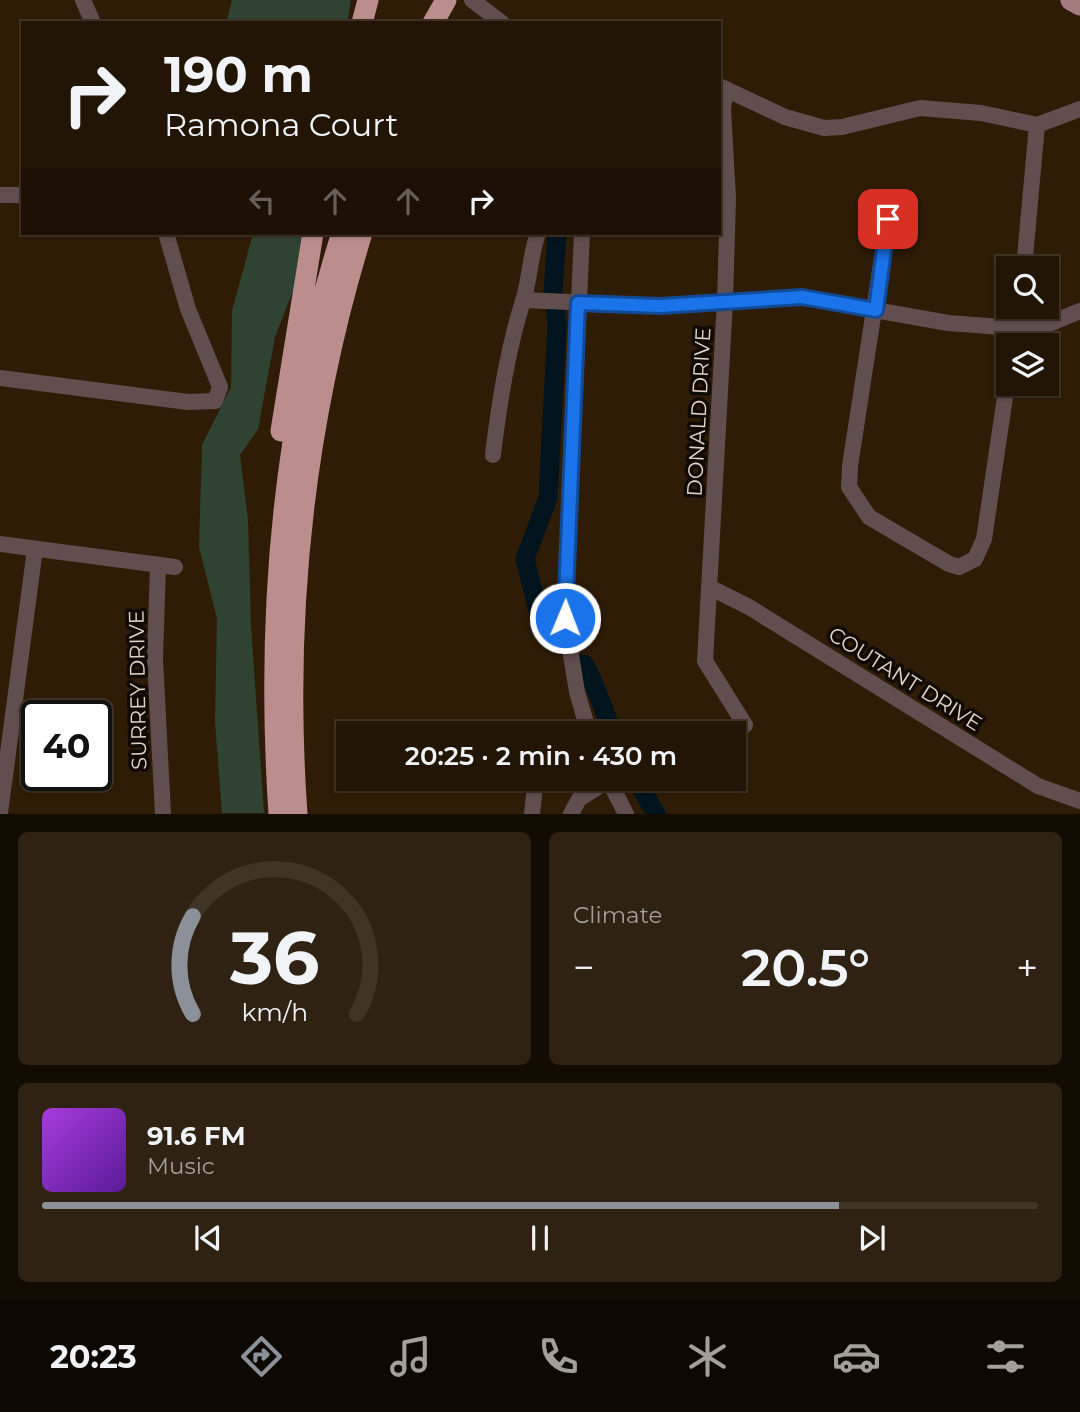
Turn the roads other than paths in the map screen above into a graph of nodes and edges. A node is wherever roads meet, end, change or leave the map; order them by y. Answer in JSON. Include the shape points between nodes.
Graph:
{"nodes":[{"id":1,"x":83,"y":0,"type":"edge"},
{"id":2,"x":368,"y":0,"type":"edge"},
{"id":3,"x":1071,"y":0,"type":"edge"},
{"id":4,"x":1080,"y":5,"type":"edge"},
{"id":5,"x":458,"y":6,"type":"edge"},
{"id":6,"x":92,"y":21,"type":"edge"},
{"id":7,"x":363,"y":21,"type":"edge"},
{"id":8,"x":436,"y":21,"type":"edge"},
{"id":9,"x":497,"y":21,"type":"edge"},
{"id":10,"x":723,"y":87,"type":"edge"},
{"id":11,"x":1080,"y":108,"type":"edge"},
{"id":12,"x":1037,"y":125,"type":"junction"},
{"id":13,"x":0,"y":195,"type":"edge"},
{"id":14,"x":21,"y":195,"type":"edge"},
{"id":15,"x":888,"y":219,"type":"dead end"},
{"id":16,"x":164,"y":235,"type":"edge"},
{"id":17,"x":313,"y":235,"type":"edge"},
{"id":18,"x":341,"y":235,"type":"edge"},
{"id":19,"x":361,"y":235,"type":"edge"},
{"id":20,"x":537,"y":235,"type":"edge"},
{"id":21,"x":582,"y":235,"type":"edge"},
{"id":22,"x":1025,"y":256,"type":"edge"},
{"id":23,"x":524,"y":300,"type":"junction"},
{"id":24,"x":725,"y":300,"type":"junction"},
{"id":25,"x":578,"y":303,"type":"junction"},
{"id":26,"x":876,"y":310,"type":"junction"},
{"id":27,"x":1080,"y":311,"type":"edge"},
{"id":28,"x":998,"y":333,"type":"edge"},
{"id":29,"x":1025,"y":333,"type":"edge"},
{"id":30,"x":0,"y":378,"type":"edge"},
{"id":31,"x":1005,"y":396,"type":"edge"},
{"id":32,"x":493,"y":455,"type":"dead end"},
{"id":33,"x":0,"y":544,"type":"edge"},
{"id":34,"x":35,"y":549,"type":"junction"},
{"id":35,"x":279,"y":561,"type":"junction"},
{"id":36,"x":158,"y":565,"type":"junction"},
{"id":37,"x":175,"y":567,"type":"dead end"},
{"id":38,"x":711,"y":588,"type":"junction"},
{"id":39,"x":585,"y":721,"type":"edge"},
{"id":40,"x":743,"y":721,"type":"edge"},
{"id":41,"x":534,"y":791,"type":"edge"},
{"id":42,"x":591,"y":791,"type":"edge"},
{"id":43,"x":614,"y":791,"type":"edge"},
{"id":44,"x":1080,"y":800,"type":"edge"},
{"id":45,"x":0,"y":813,"type":"edge"},
{"id":46,"x":163,"y":814,"type":"edge"},
{"id":47,"x":279,"y":814,"type":"edge"},
{"id":48,"x":297,"y":814,"type":"edge"},
{"id":49,"x":532,"y":814,"type":"edge"},
{"id":50,"x":570,"y":814,"type":"edge"},
{"id":51,"x":626,"y":814,"type":"edge"}],
"edges":[{"from":1,"to":6,"type":"street"},
{"from":2,"to":7,"type":"highway"},
{"from":3,"to":4,"type":"main road"},
{"from":5,"to":8,"type":"highway"},
{"from":5,"to":9,"type":"street"},
{"from":10,"to":12,"type":"street","via":[[785,117],[824,128],[936,107]]},
{"from":10,"to":24,"type":"street","name":"DONALD DRIVE","via":[[728,198]]},
{"from":11,"to":12,"type":"street"},
{"from":12,"to":22,"type":"street"},
{"from":13,"to":14,"type":"street"},
{"from":15,"to":26,"type":"street"},
{"from":16,"to":30,"type":"street","via":[[220,387],[215,401],[205,404]]},
{"from":17,"to":35,"type":"highway","via":[[278,456]]},
{"from":18,"to":35,"type":"highway","via":[[299,407]]},
{"from":19,"to":48,"type":"highway","via":[[323,381],[303,512],[292,658]]},
{"from":20,"to":23,"type":"street"},
{"from":21,"to":25,"type":"street"},
{"from":23,"to":25,"type":"street"},
{"from":23,"to":32,"type":"street","via":[[511,337]]},
{"from":24,"to":25,"type":"street","via":[[660,306]]},
{"from":24,"to":26,"type":"street","via":[[802,297]]},
{"from":24,"to":38,"type":"street","name":"DONALD DRIVE"},
{"from":25,"to":39,"type":"street","via":[[565,618]]},
{"from":26,"to":28,"type":"street"},
{"from":26,"to":31,"type":"street","via":[[849,487],[863,509],[884,528],[960,567],[975,559],[984,539]]},
{"from":27,"to":29,"type":"street"},
{"from":33,"to":34,"type":"street"},
{"from":34,"to":36,"type":"street"},
{"from":34,"to":45,"type":"street"},
{"from":35,"to":47,"type":"highway","via":[[273,679]]},
{"from":36,"to":37,"type":"street"},
{"from":36,"to":46,"type":"street","name":"SURREY DRIVE","via":[[155,659]]},
{"from":38,"to":40,"type":"street","name":"DONALD DRIVE","via":[[705,661]]},
{"from":38,"to":44,"type":"street","name":"COUTANT DRIVE","via":[[1038,786]]},
{"from":41,"to":49,"type":"street"},
{"from":42,"to":50,"type":"street"},
{"from":43,"to":51,"type":"street"}]}
